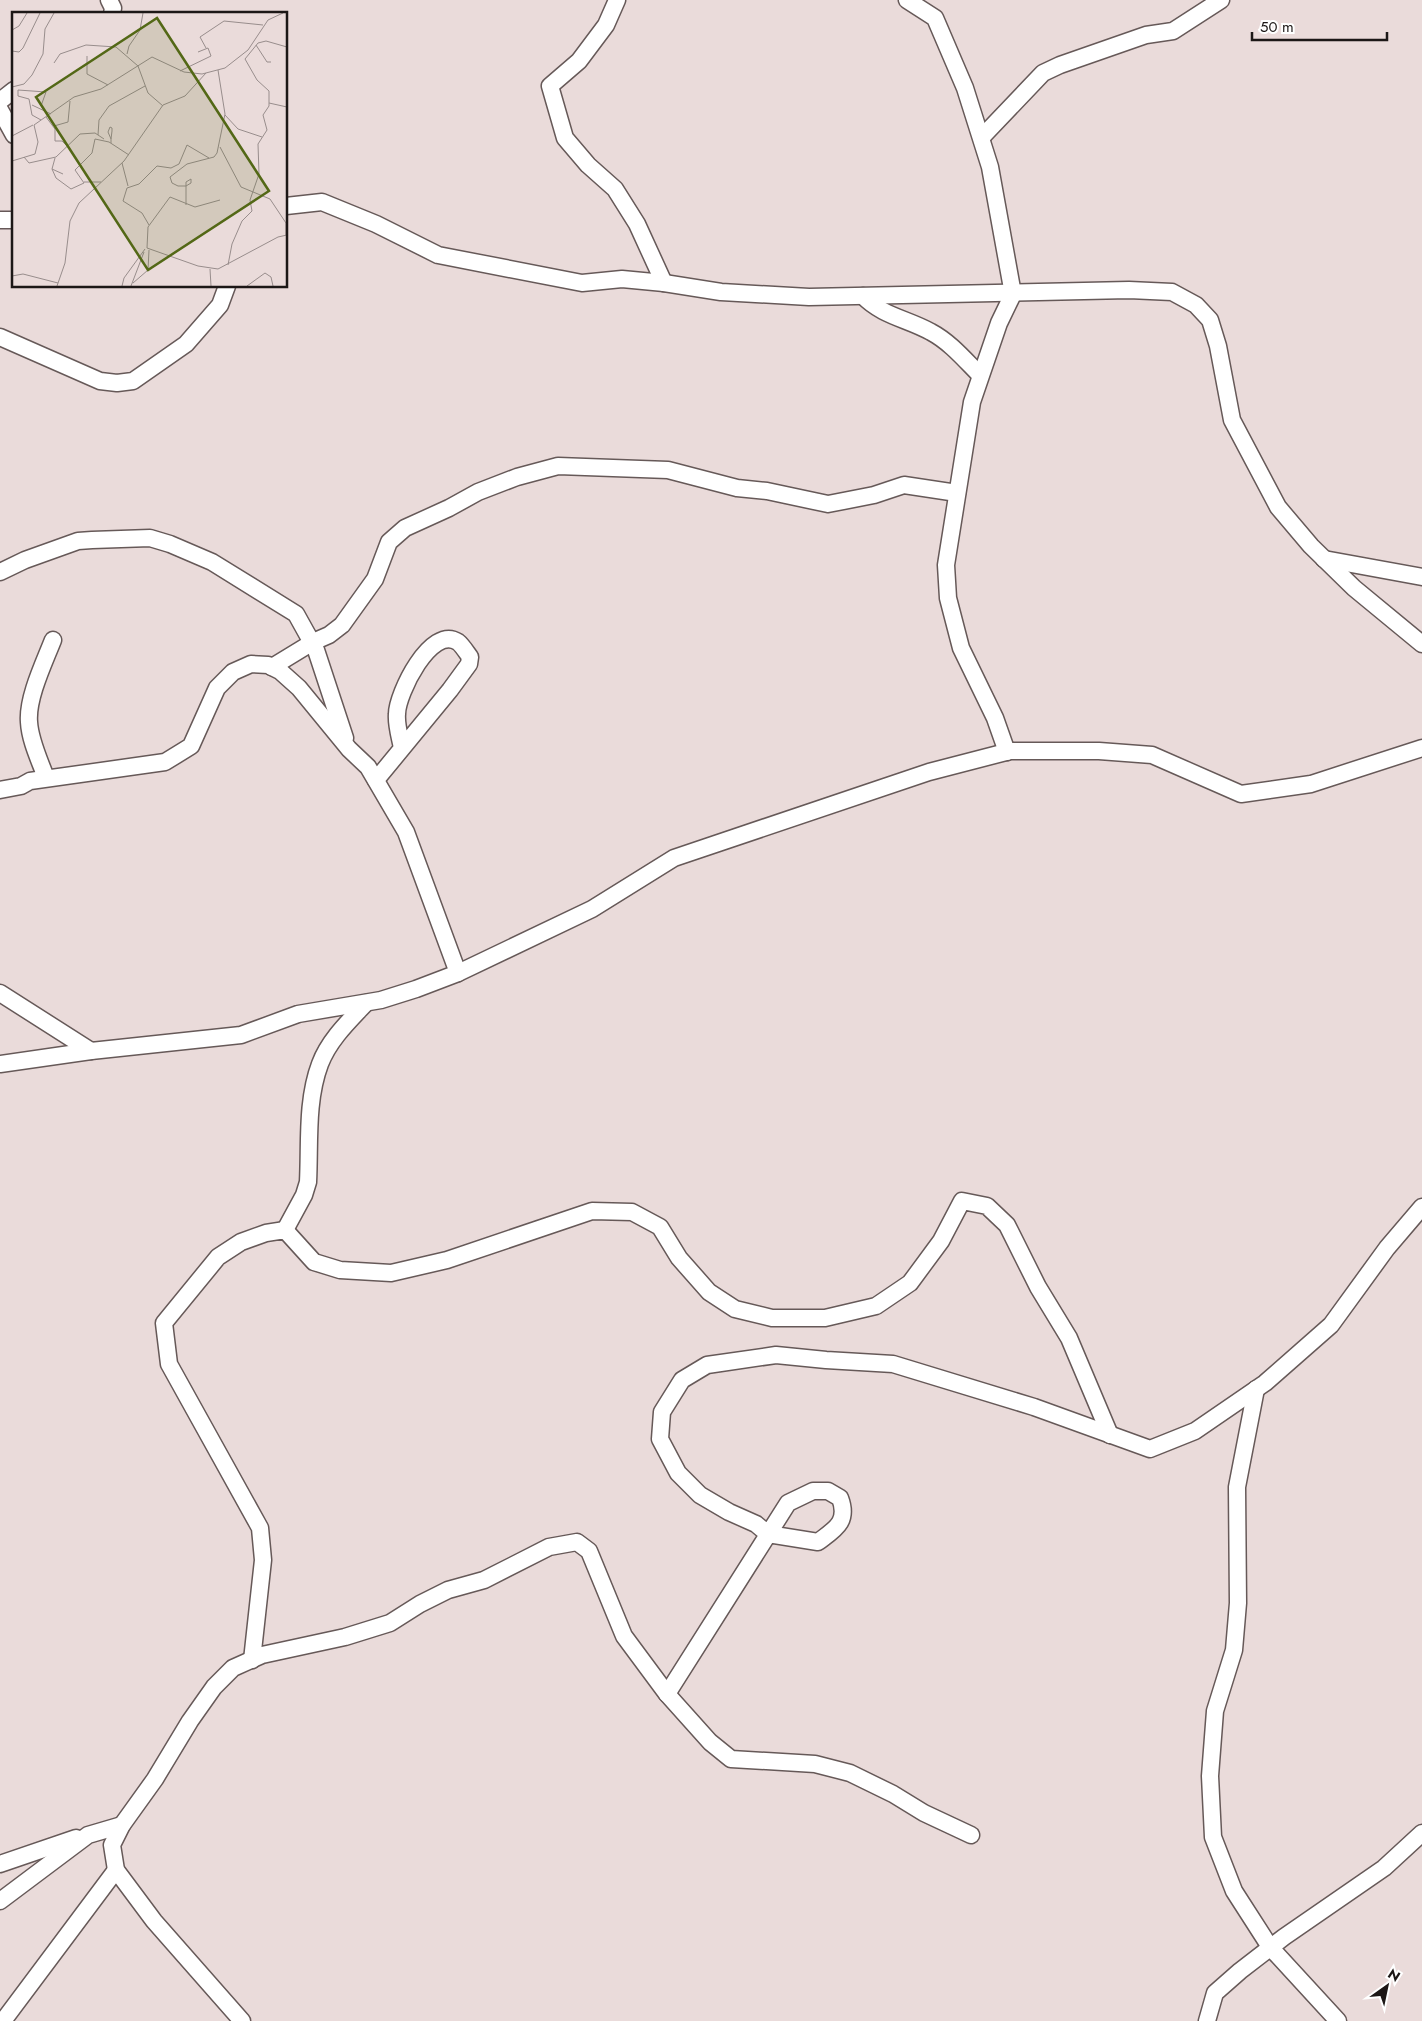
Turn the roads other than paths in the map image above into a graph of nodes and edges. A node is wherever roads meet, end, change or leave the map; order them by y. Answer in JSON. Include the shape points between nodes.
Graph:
{"nodes":[{"id":1,"x":109,"y":0,"type":"edge"},
{"id":2,"x":617,"y":0,"type":"edge"},
{"id":3,"x":907,"y":0,"type":"edge"},
{"id":4,"x":1221,"y":0,"type":"edge"},
{"id":5,"x":112,"y":12,"type":"edge"},
{"id":6,"x":12,"y":92,"type":"edge"},
{"id":7,"x":0,"y":102,"type":"edge"},
{"id":8,"x":0,"y":110,"type":"edge"},
{"id":9,"x":12,"y":131,"type":"edge"},
{"id":10,"x":982,"y":137,"type":"junction"},
{"id":11,"x":288,"y":206,"type":"edge"},
{"id":12,"x":664,"y":283,"type":"junction"},
{"id":13,"x":226,"y":288,"type":"edge"},
{"id":14,"x":1013,"y":294,"type":"junction"},
{"id":15,"x":863,"y":296,"type":"junction"},
{"id":16,"x":0,"y":337,"type":"edge"},
{"id":17,"x":980,"y":375,"type":"junction"},
{"id":18,"x":958,"y":494,"type":"junction"},
{"id":19,"x":1324,"y":559,"type":"junction"},
{"id":20,"x":0,"y":572,"type":"edge"},
{"id":21,"x":1422,"y":577,"type":"edge"},
{"id":22,"x":53,"y":640,"type":"dead end"},
{"id":23,"x":312,"y":642,"type":"junction"},
{"id":24,"x":1422,"y":644,"type":"edge"},
{"id":25,"x":272,"y":667,"type":"junction"},
{"id":26,"x":402,"y":748,"type":"junction"},
{"id":27,"x":1422,"y":748,"type":"edge"},
{"id":28,"x":349,"y":749,"type":"junction"},
{"id":29,"x":1007,"y":752,"type":"junction"},
{"id":30,"x":46,"y":778,"type":"junction"},
{"id":31,"x":376,"y":780,"type":"junction"},
{"id":32,"x":0,"y":790,"type":"edge"},
{"id":33,"x":458,"y":973,"type":"junction"},
{"id":34,"x":0,"y":993,"type":"edge"},
{"id":35,"x":366,"y":1003,"type":"junction"},
{"id":36,"x":91,"y":1052,"type":"junction"},
{"id":37,"x":0,"y":1064,"type":"edge"},
{"id":38,"x":1422,"y":1207,"type":"edge"},
{"id":39,"x":285,"y":1230,"type":"junction"},
{"id":40,"x":1256,"y":1389,"type":"junction"},
{"id":41,"x":1110,"y":1435,"type":"junction"},
{"id":42,"x":252,"y":1660,"type":"junction"},
{"id":43,"x":667,"y":1694,"type":"junction"},
{"id":44,"x":122,"y":1825,"type":"junction"},
{"id":45,"x":1422,"y":1833,"type":"edge"},
{"id":46,"x":88,"y":1834,"type":"junction"},
{"id":47,"x":971,"y":1835,"type":"dead end"},
{"id":48,"x":0,"y":1864,"type":"edge"},
{"id":49,"x":116,"y":1870,"type":"junction"},
{"id":50,"x":0,"y":1901,"type":"edge"},
{"id":51,"x":1270,"y":1948,"type":"junction"},
{"id":52,"x":4,"y":2021,"type":"edge"},
{"id":53,"x":242,"y":2021,"type":"edge"},
{"id":54,"x":1207,"y":2021,"type":"edge"},
{"id":55,"x":1338,"y":2021,"type":"edge"}],
"edges":[{"from":1,"to":5,"type":"street"},
{"from":2,"to":12,"type":"street","via":[[606,25],[579,61],[550,86],[565,138],[614,188],[637,224]]},
{"from":3,"to":10,"type":"street","via":[[934,18],[965,88]]},
{"from":4,"to":10,"type":"street","via":[[1173,31],[1146,35],[1043,73]]},
{"from":6,"to":7,"type":"street"},
{"from":8,"to":9,"type":"street"},
{"from":10,"to":14,"type":"street"},
{"from":11,"to":12,"type":"street","via":[[322,202],[438,254],[582,284],[622,279]]},
{"from":12,"to":15,"type":"street","via":[[721,292],[809,297]]},
{"from":13,"to":16,"type":"street","via":[[220,305],[186,344],[132,382],[100,381]]},
{"from":14,"to":15,"type":"street"},
{"from":14,"to":17,"type":"street"},
{"from":14,"to":19,"type":"street","via":[[1129,290],[1172,292],[1196,305],[1210,320],[1232,420],[1278,507]]},
{"from":15,"to":17,"type":"street","via":[[885,313],[932,332]]},
{"from":17,"to":18,"type":"street","via":[[972,402]]},
{"from":18,"to":23,"type":"street","via":[[904,485],[828,504],[737,488],[668,470],[558,466],[499,483],[405,528],[390,542],[374,579],[342,625]]},
{"from":18,"to":29,"type":"street","via":[[946,565],[948,598],[961,648],[995,718]]},
{"from":19,"to":21,"type":"street"},
{"from":19,"to":24,"type":"street"},
{"from":20,"to":23,"type":"street","via":[[78,542],[150,538],[212,562],[296,614]]},
{"from":22,"to":30,"type":"street","via":[[30,701],[29,723]]},
{"from":23,"to":25,"type":"street"},
{"from":23,"to":28,"type":"street"},
{"from":25,"to":28,"type":"street","via":[[299,688]]},
{"from":25,"to":30,"type":"street","via":[[250,664],[233,672],[217,688],[191,746],[165,762]]},
{"from":26,"to":26,"type":"street","via":[[469,664],[470,657],[458,642],[438,642],[420,659],[409,676],[396,712]]},
{"from":26,"to":31,"type":"street"},
{"from":27,"to":29,"type":"street","via":[[1311,784],[1241,794],[1152,755],[1054,749]]},
{"from":28,"to":31,"type":"street","via":[[368,767]]},
{"from":29,"to":33,"type":"street","via":[[929,772],[674,858],[592,909]]},
{"from":30,"to":32,"type":"street"},
{"from":31,"to":33,"type":"street","via":[[406,832]]},
{"from":33,"to":35,"type":"street"},
{"from":34,"to":36,"type":"street"},
{"from":35,"to":36,"type":"street","via":[[298,1014],[241,1035]]},
{"from":35,"to":39,"type":"street","via":[[340,1031],[320,1064],[312,1100],[308,1182]]},
{"from":36,"to":37,"type":"street"},
{"from":38,"to":40,"type":"street","via":[[1387,1248],[1331,1325]]},
{"from":39,"to":41,"type":"street","via":[[314,1262],[340,1270],[391,1273],[447,1260],[592,1211],[632,1212],[660,1227],[678,1258],[709,1292],[735,1309],[772,1318],[825,1318],[876,1306],[910,1283],[942,1241],[962,1202],[986,1206],[1006,1225],[1069,1338]]},
{"from":39,"to":42,"type":"street","via":[[241,1242],[218,1257],[164,1323],[169,1364],[260,1528],[263,1560]]},
{"from":40,"to":41,"type":"street","via":[[1195,1430],[1150,1449]]},
{"from":40,"to":51,"type":"street","via":[[1236,1487],[1238,1603],[1234,1650],[1215,1711],[1210,1776],[1213,1837],[1234,1891]]},
{"from":41,"to":43,"type":"street","via":[[1034,1407],[894,1364],[776,1355],[707,1365],[682,1380],[662,1412],[660,1439],[678,1474],[700,1495],[756,1524],[768,1534]]},
{"from":42,"to":43,"type":"street","via":[[390,1623],[448,1590],[484,1580],[549,1547],[576,1542],[589,1551],[624,1636]]},
{"from":42,"to":44,"type":"street","via":[[233,1668],[214,1687]]},
{"from":43,"to":47,"type":"street","via":[[710,1742],[731,1759],[815,1764],[850,1773]]},
{"from":44,"to":46,"type":"street"},
{"from":44,"to":49,"type":"street","via":[[112,1845]]},
{"from":45,"to":51,"type":"street","via":[[1384,1868]]},
{"from":46,"to":48,"type":"street"},
{"from":46,"to":50,"type":"street"},
{"from":49,"to":52,"type":"street"},
{"from":49,"to":53,"type":"street","via":[[154,1921]]},
{"from":51,"to":54,"type":"street","via":[[1215,1993]]},
{"from":51,"to":55,"type":"street"}]}
